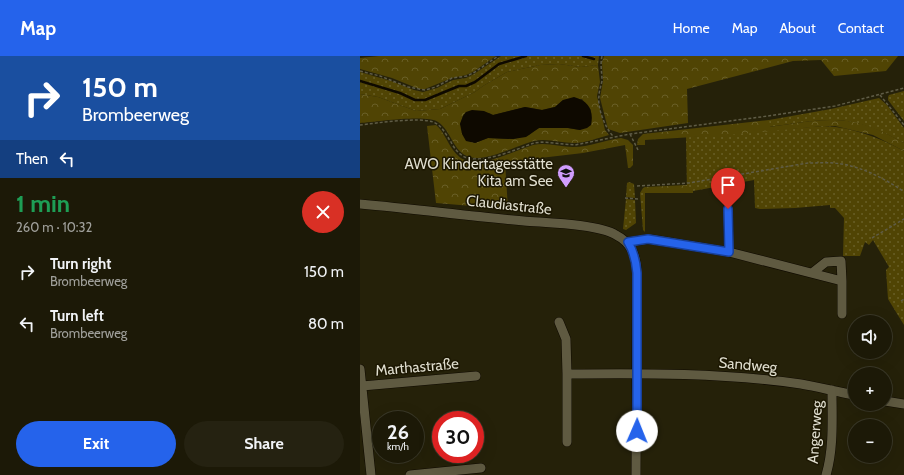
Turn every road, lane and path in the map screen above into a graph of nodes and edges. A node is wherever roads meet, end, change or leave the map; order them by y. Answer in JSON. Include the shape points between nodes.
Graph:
{"nodes":[{"id":1,"x":498,"y":56,"type":"edge"},
{"id":2,"x":602,"y":56,"type":"edge"},
{"id":3,"x":360,"y":71,"type":"edge"},
{"id":4,"x":904,"y":88,"type":"edge"},
{"id":5,"x":880,"y":95,"type":"junction"},
{"id":6,"x":360,"y":125,"type":"edge"},
{"id":7,"x":904,"y":125,"type":"edge"},
{"id":8,"x":630,"y":134,"type":"junction"},
{"id":9,"x":613,"y":136,"type":"junction"},
{"id":10,"x":638,"y":150,"type":"dead end"},
{"id":11,"x":637,"y":186,"type":"dead end"},
{"id":12,"x":904,"y":192,"type":"edge"},
{"id":13,"x":626,"y":198,"type":"dead end"},
{"id":14,"x":638,"y":200,"type":"dead end"},
{"id":15,"x":360,"y":204,"type":"edge"},
{"id":16,"x":728,"y":209,"type":"dead end"},
{"id":17,"x":904,"y":219,"type":"edge"},
{"id":18,"x":872,"y":238,"type":"dead end"},
{"id":19,"x":628,"y":242,"type":"junction"},
{"id":20,"x":729,"y":252,"type":"junction"},
{"id":21,"x":812,"y":273,"type":"junction"},
{"id":22,"x":842,"y":280,"type":"junction"},
{"id":23,"x":904,"y":299,"type":"edge"},
{"id":24,"x":901,"y":301,"type":"dead end"},
{"id":25,"x":842,"y":314,"type":"dead end"},
{"id":26,"x":559,"y":322,"type":"dead end"},
{"id":27,"x":360,"y":370,"type":"edge"},
{"id":28,"x":637,"y":373,"type":"junction"},
{"id":29,"x":567,"y":374,"type":"junction"},
{"id":30,"x":476,"y":376,"type":"dead end"},
{"id":31,"x":362,"y":386,"type":"junction"},
{"id":32,"x":832,"y":390,"type":"junction"},
{"id":33,"x":848,"y":393,"type":"edge"},
{"id":34,"x":892,"y":402,"type":"edge"},
{"id":35,"x":904,"y":404,"type":"edge"},
{"id":36,"x":566,"y":442,"type":"dead end"},
{"id":37,"x":481,"y":468,"type":"dead end"},
{"id":38,"x":371,"y":475,"type":"edge"},
{"id":39,"x":410,"y":475,"type":"edge"},
{"id":40,"x":636,"y":475,"type":"edge"},
{"id":41,"x":826,"y":475,"type":"edge"}],
"edges":[{"from":1,"to":3,"type":"path","via":[[467,76],[452,78],[425,90]]},
{"from":2,"to":9,"type":"path","via":[[602,81],[598,97],[607,130]]},
{"from":4,"to":5,"type":"path"},
{"from":5,"to":7,"type":"path"},
{"from":5,"to":8,"type":"path","via":[[835,106]]},
{"from":6,"to":9,"type":"path","via":[[417,120],[432,122],[438,124],[456,150],[464,157],[474,159],[534,143],[575,145]]},
{"from":8,"to":9,"type":"path"},
{"from":8,"to":10,"type":"path"},
{"from":11,"to":12,"type":"path","via":[[689,183],[808,163],[825,163],[842,164],[862,170]]},
{"from":13,"to":14,"type":"path"},
{"from":15,"to":19,"type":"street","name":"Claudiastraße","via":[[595,228],[606,230]]},
{"from":16,"to":20,"type":"street"},
{"from":17,"to":18,"type":"path"},
{"from":19,"to":20,"type":"street","via":[[648,239]]},
{"from":19,"to":28,"type":"street","via":[[636,261]]},
{"from":20,"to":21,"type":"street"},
{"from":21,"to":22,"type":"street"},
{"from":21,"to":22,"type":"street","via":[[826,262],[841,261]]},
{"from":22,"to":25,"type":"street"},
{"from":23,"to":24,"type":"path"},
{"from":26,"to":29,"type":"street","via":[[566,340]]},
{"from":27,"to":31,"type":"street","name":"Marthastraße"},
{"from":28,"to":29,"type":"street","name":"Sandweg"},
{"from":28,"to":32,"type":"street","name":"Sandweg","via":[[713,375],[802,384]]},
{"from":28,"to":40,"type":"street"},
{"from":29,"to":36,"type":"street"},
{"from":30,"to":31,"type":"street","name":"Marthastraße"},
{"from":31,"to":38,"type":"street","name":"Marthastraße"},
{"from":32,"to":33,"type":"street","name":"Sandweg"},
{"from":32,"to":41,"type":"street","name":"Angerweg","via":[[832,436]]},
{"from":34,"to":35,"type":"street"},
{"from":37,"to":39,"type":"street"}]}
